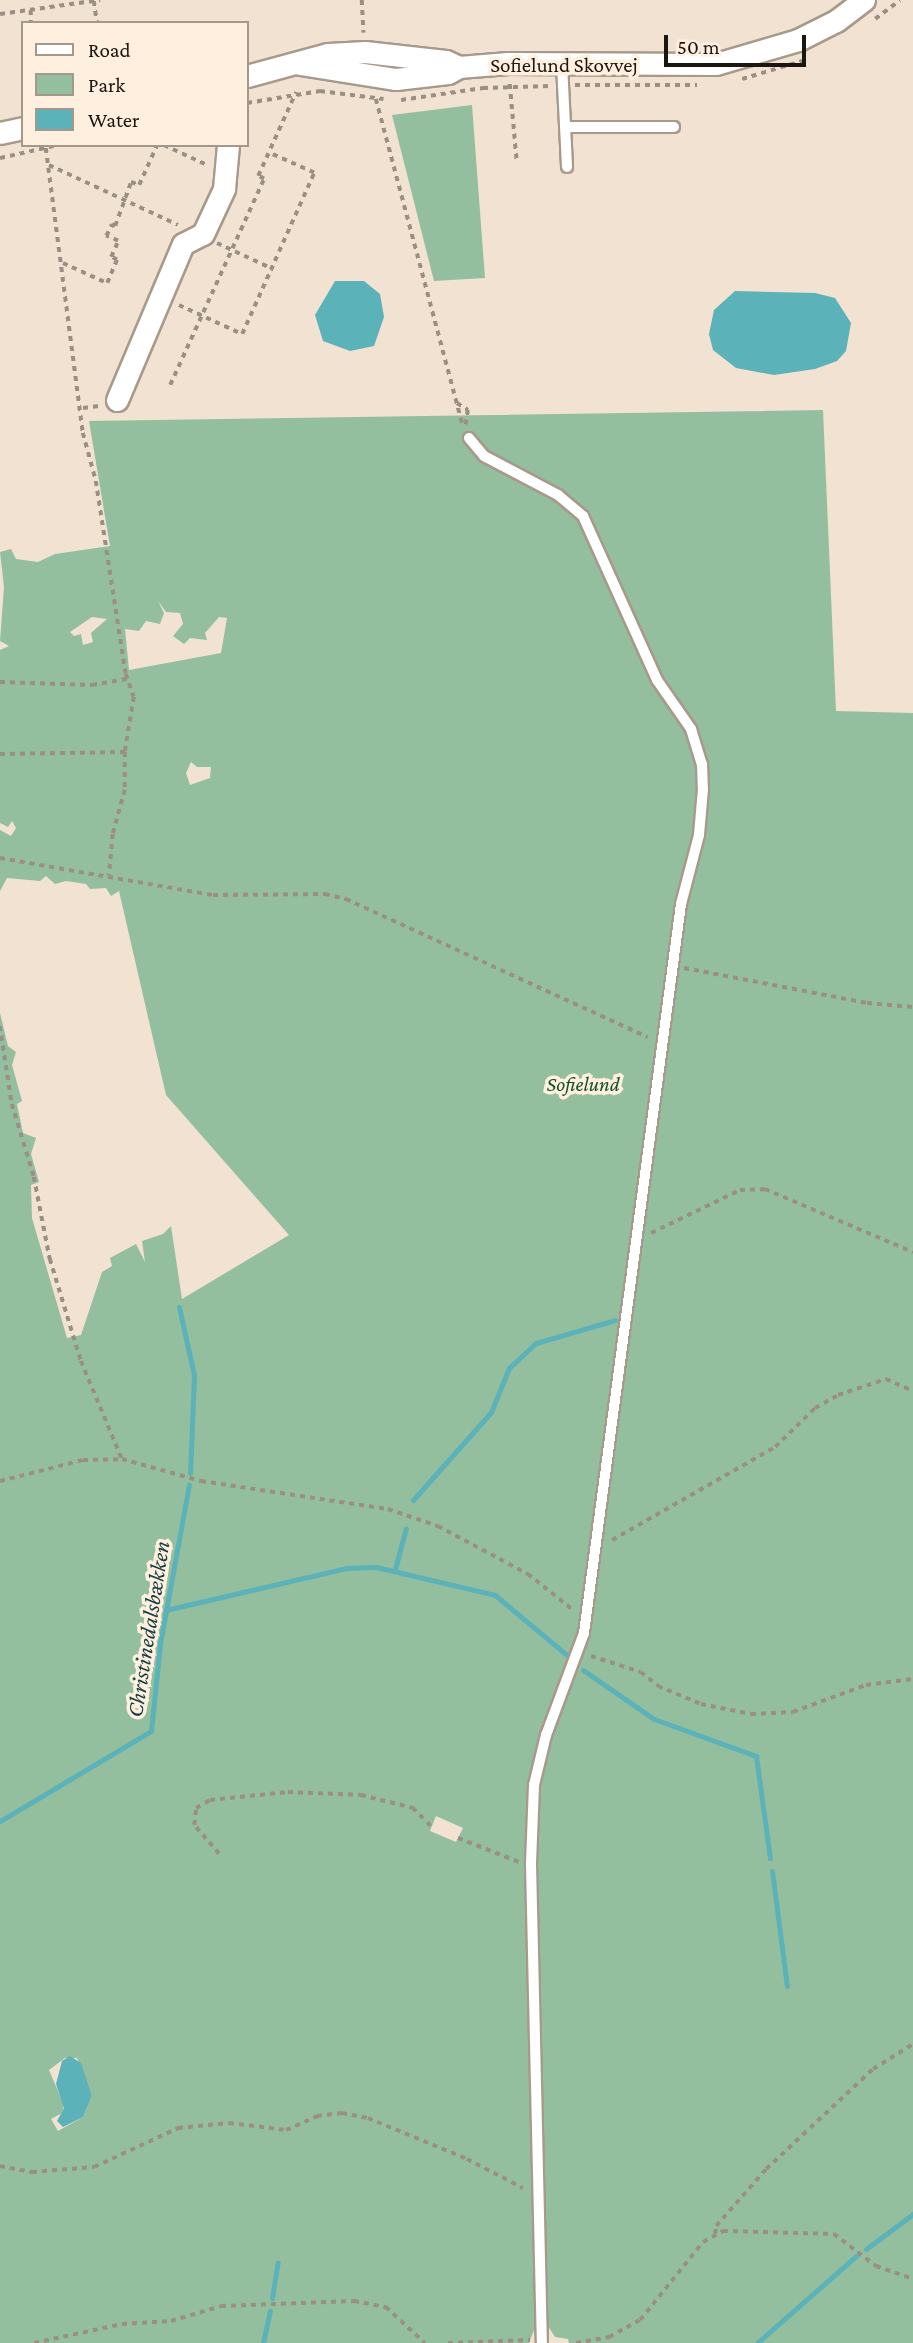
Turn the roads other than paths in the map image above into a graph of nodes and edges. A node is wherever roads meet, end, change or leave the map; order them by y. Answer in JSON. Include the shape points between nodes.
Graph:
{"nodes":[{"id":1,"x":864,"y":0,"type":"edge"},
{"id":2,"x":300,"y":64,"type":"junction"},
{"id":3,"x":562,"y":64,"type":"junction"},
{"id":4,"x":459,"y":67,"type":"junction"},
{"id":5,"x":248,"y":76,"type":"edge"},
{"id":6,"x":565,"y":127,"type":"junction"},
{"id":7,"x":674,"y":127,"type":"dead end"},
{"id":8,"x":21,"y":128,"type":"edge"},
{"id":9,"x":0,"y":133,"type":"edge"},
{"id":10,"x":228,"y":147,"type":"edge"},
{"id":11,"x":567,"y":167,"type":"dead end"},
{"id":12,"x":117,"y":400,"type":"dead end"},
{"id":13,"x":469,"y":438,"type":"dead end"},
{"id":14,"x":542,"y":2342,"type":"edge"}],
"edges":[{"from":1,"to":3,"type":"street","name":"Sofielund Skovvej","via":[[836,21],[797,40],[716,64]]},
{"from":2,"to":4,"type":"street","name":"Sofielund Skovvej","via":[[396,79],[448,73]]},
{"from":2,"to":4,"type":"street","name":"Sofielund Skovvej","via":[[328,54],[365,52],[446,61]]},
{"from":2,"to":5,"type":"street","name":"Sofielund Skovvej"},
{"from":3,"to":4,"type":"street","name":"Sofielund Skovvej"},
{"from":3,"to":6,"type":"lane"},
{"from":6,"to":7,"type":"lane"},
{"from":6,"to":11,"type":"lane"},
{"from":8,"to":9,"type":"street"},
{"from":10,"to":12,"type":"street","via":[[224,188],[200,236],[183,244]]},
{"from":13,"to":14,"type":"lane","via":[[484,456],[564,498],[583,516],[657,680],[697,743],[702,815],[684,883],[587,1615],[580,1651],[536,1772],[531,1864]]}]}
